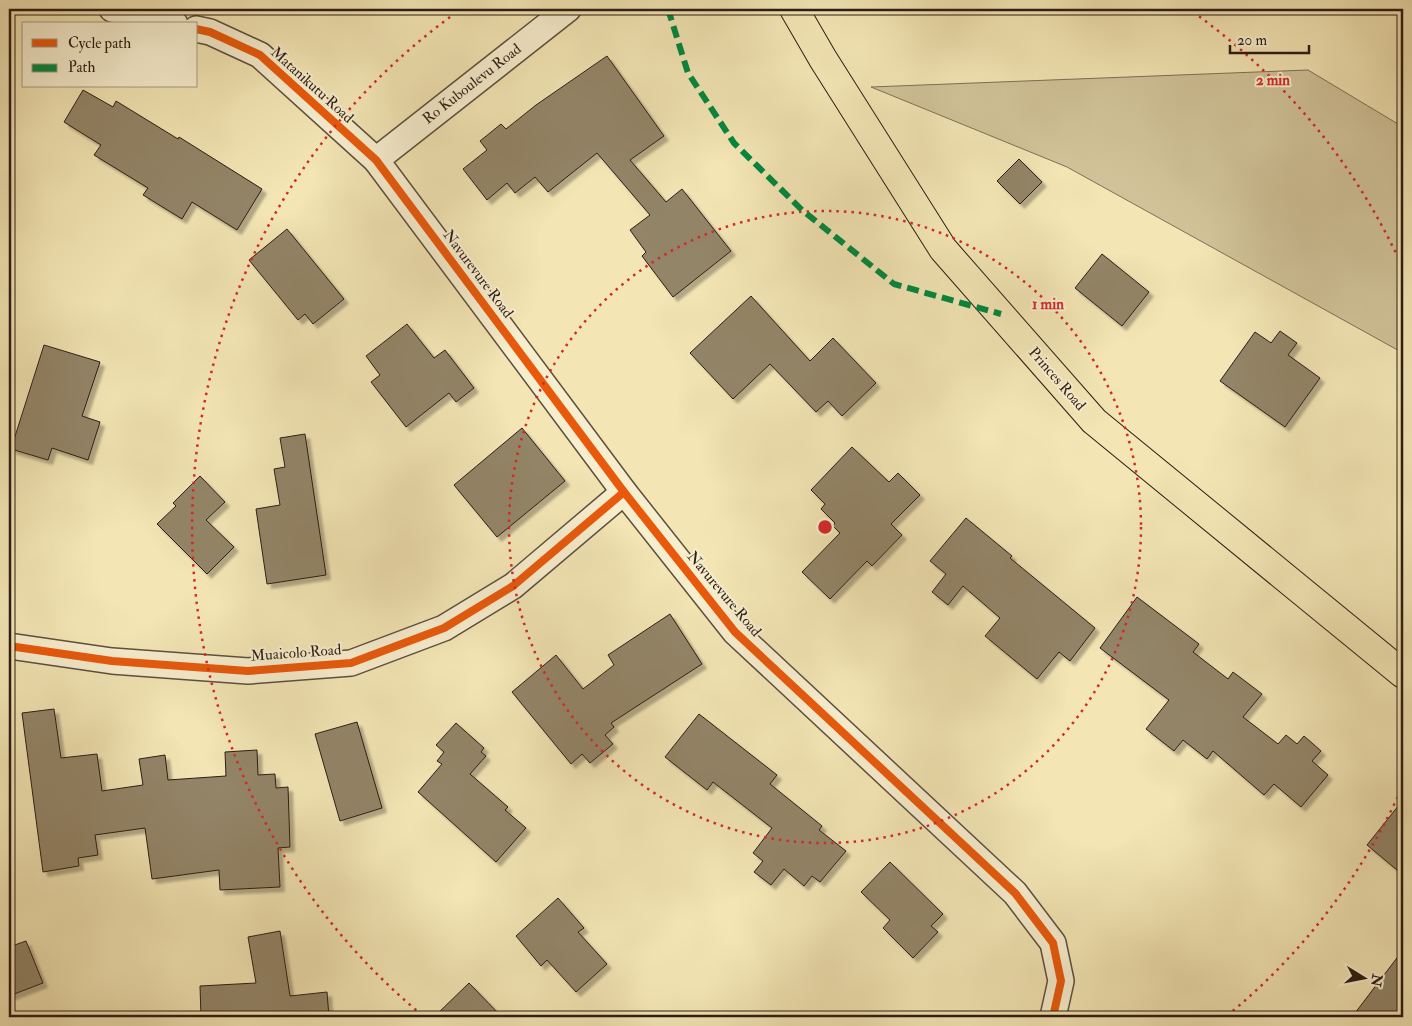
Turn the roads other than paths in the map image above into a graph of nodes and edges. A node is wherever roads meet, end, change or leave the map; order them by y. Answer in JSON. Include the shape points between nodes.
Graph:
{"nodes":[{"id":1,"x":112,"y":9,"type":"edge"},
{"id":2,"x":568,"y":9,"type":"edge"},
{"id":3,"x":794,"y":9,"type":"edge"},
{"id":4,"x":167,"y":22,"type":"edge"},
{"id":5,"x":198,"y":29,"type":"edge"},
{"id":6,"x":376,"y":160,"type":"junction"},
{"id":7,"x":624,"y":492,"type":"junction"},
{"id":8,"x":9,"y":646,"type":"edge"},
{"id":9,"x":1403,"y":674,"type":"edge"},
{"id":10,"x":1053,"y":1017,"type":"edge"}],
"edges":[{"from":1,"to":4,"type":"street"},
{"from":2,"to":6,"type":"street","name":"Ro Kuboulevu Road"},
{"from":3,"to":9,"type":"main road","name":"Princes Road","via":[[943,249],[1094,421]]},
{"from":5,"to":6,"type":"street","name":"Matanikutu Road","via":[[260,55]]},
{"from":6,"to":7,"type":"street","name":"Navurevure Road"},
{"from":7,"to":8,"type":"street","name":"Muaicolo Road","via":[[513,586],[444,628],[351,663],[248,671],[112,661]]},
{"from":7,"to":10,"type":"street","name":"Navurevure Road","via":[[734,632],[1015,893],[1053,943],[1061,981]]}]}
